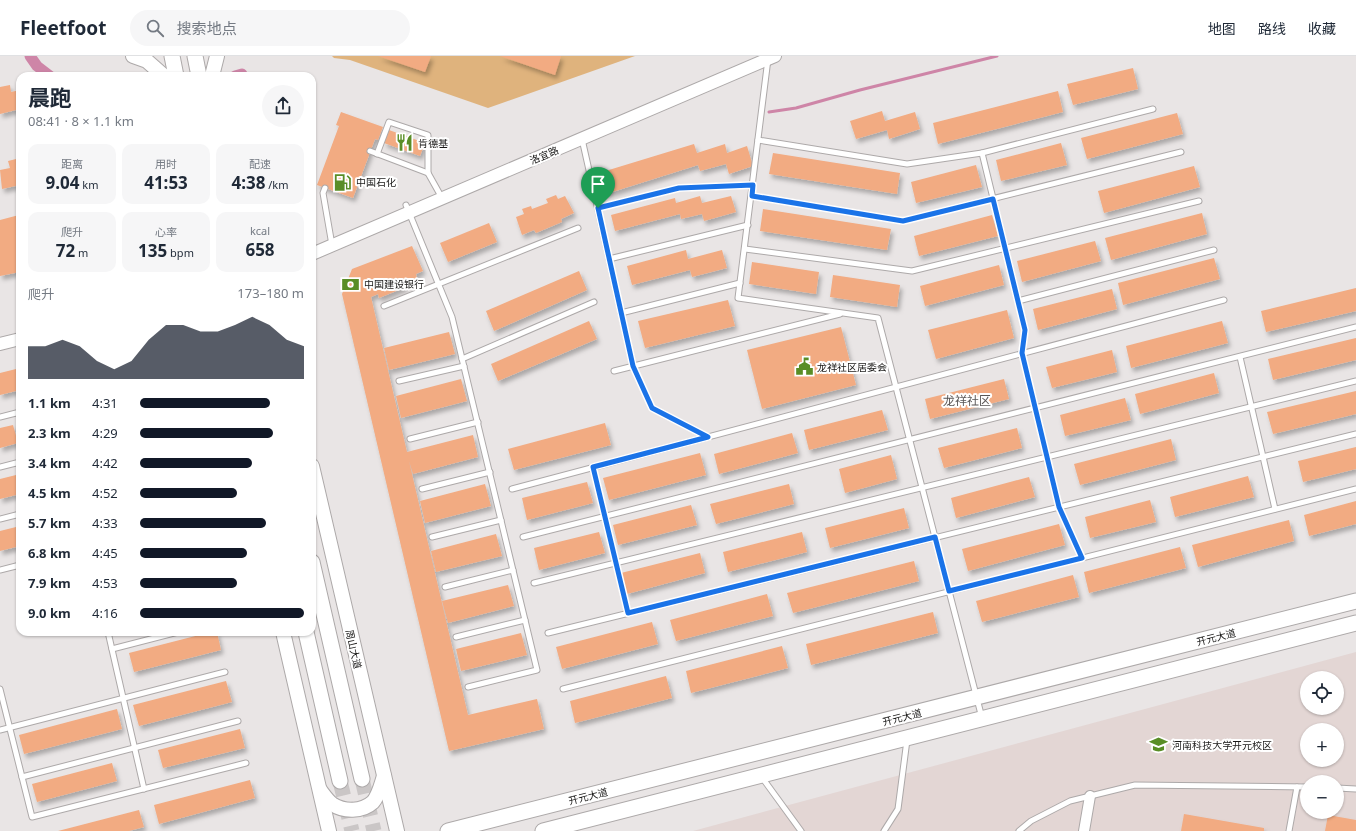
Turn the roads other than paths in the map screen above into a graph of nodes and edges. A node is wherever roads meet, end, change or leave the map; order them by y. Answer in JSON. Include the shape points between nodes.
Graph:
{"nodes":[{"id":1,"x":133,"y":56,"type":"edge"},
{"id":2,"x":172,"y":56,"type":"edge"},
{"id":3,"x":195,"y":56,"type":"edge"},
{"id":4,"x":217,"y":56,"type":"edge"},
{"id":5,"x":755,"y":56,"type":"edge"},
{"id":6,"x":772,"y":57,"type":"edge"},
{"id":7,"x":159,"y":72,"type":"edge"},
{"id":8,"x":175,"y":72,"type":"edge"},
{"id":9,"x":198,"y":72,"type":"edge"},
{"id":10,"x":213,"y":72,"type":"edge"},
{"id":11,"x":1153,"y":109,"type":"dead end"},
{"id":12,"x":582,"y":138,"type":"junction"},
{"id":13,"x":758,"y":140,"type":"junction"},
{"id":14,"x":370,"y":152,"type":"dead end"},
{"id":15,"x":1181,"y":152,"type":"dead end"},
{"id":16,"x":982,"y":153,"type":"junction"},
{"id":17,"x":377,"y":154,"type":"junction"},
{"id":18,"x":428,"y":173,"type":"junction"},
{"id":19,"x":753,"y":185,"type":"junction"},
{"id":20,"x":325,"y":188,"type":"dead end"},
{"id":21,"x":440,"y":195,"type":"junction"},
{"id":22,"x":752,"y":196,"type":"junction"},
{"id":23,"x":993,"y":199,"type":"junction"},
{"id":24,"x":1199,"y":200,"type":"dead end"},
{"id":25,"x":598,"y":208,"type":"junction"},
{"id":26,"x":408,"y":209,"type":"junction"},
{"id":27,"x":748,"y":225,"type":"junction"},
{"id":28,"x":578,"y":228,"type":"dead end"},
{"id":29,"x":331,"y":241,"type":"junction"},
{"id":30,"x":316,"y":244,"type":"edge"},
{"id":31,"x":1005,"y":248,"type":"junction"},
{"id":32,"x":744,"y":250,"type":"junction"},
{"id":33,"x":1214,"y":250,"type":"dead end"},
{"id":34,"x":316,"y":251,"type":"edge"},
{"id":35,"x":609,"y":259,"type":"junction"},
{"id":36,"x":740,"y":282,"type":"junction"},
{"id":37,"x":439,"y":284,"type":"junction"},
{"id":38,"x":1224,"y":300,"type":"dead end"},
{"id":39,"x":1018,"y":301,"type":"junction"},
{"id":40,"x":594,"y":302,"type":"dead end"},
{"id":41,"x":384,"y":306,"type":"dead end"},
{"id":42,"x":621,"y":313,"type":"junction"},
{"id":43,"x":843,"y":313,"type":"junction"},
{"id":44,"x":1356,"y":328,"type":"edge"},
{"id":45,"x":16,"y":332,"type":"edge"},
{"id":46,"x":0,"y":336,"type":"edge"},
{"id":47,"x":16,"y":340,"type":"edge"},
{"id":48,"x":0,"y":344,"type":"edge"},
{"id":49,"x":1022,"y":353,"type":"junction"},
{"id":50,"x":1240,"y":357,"type":"junction"},
{"id":51,"x":462,"y":359,"type":"junction"},
{"id":52,"x":464,"y":366,"type":"junction"},
{"id":53,"x":633,"y":366,"type":"junction"},
{"id":54,"x":614,"y":371,"type":"dead end"},
{"id":55,"x":399,"y":381,"type":"dead end"},
{"id":56,"x":1356,"y":381,"type":"edge"},
{"id":57,"x":896,"y":387,"type":"junction"},
{"id":58,"x":1252,"y":407,"type":"junction"},
{"id":59,"x":1035,"y":408,"type":"junction"},
{"id":60,"x":16,"y":413,"type":"edge"},
{"id":61,"x":0,"y":416,"type":"edge"},
{"id":62,"x":478,"y":422,"type":"junction"},
{"id":63,"x":1356,"y":434,"type":"edge"},
{"id":64,"x":708,"y":437,"type":"junction"},
{"id":65,"x":410,"y":439,"type":"dead end"},
{"id":66,"x":910,"y":440,"type":"junction"},
{"id":67,"x":1263,"y":456,"type":"junction"},
{"id":68,"x":1047,"y":457,"type":"junction"},
{"id":69,"x":16,"y":463,"type":"edge"},
{"id":70,"x":0,"y":467,"type":"edge"},
{"id":71,"x":593,"y":467,"type":"junction"},
{"id":72,"x":490,"y":472,"type":"junction"},
{"id":73,"x":316,"y":483,"type":"edge"},
{"id":74,"x":922,"y":488,"type":"junction"},
{"id":75,"x":422,"y":489,"type":"dead end"},
{"id":76,"x":512,"y":489,"type":"dead end"},
{"id":77,"x":1356,"y":489,"type":"edge"},
{"id":78,"x":1059,"y":507,"type":"junction"},
{"id":79,"x":1276,"y":509,"type":"junction"},
{"id":80,"x":16,"y":515,"type":"edge"},
{"id":81,"x":605,"y":517,"type":"junction"},
{"id":82,"x":0,"y":519,"type":"edge"},
{"id":83,"x":501,"y":520,"type":"junction"},
{"id":84,"x":432,"y":537,"type":"dead end"},
{"id":85,"x":523,"y":537,"type":"dead end"},
{"id":86,"x":935,"y":537,"type":"junction"},
{"id":87,"x":1082,"y":558,"type":"junction"},
{"id":88,"x":616,"y":563,"type":"junction"},
{"id":89,"x":16,"y":566,"type":"edge"},
{"id":90,"x":0,"y":570,"type":"edge"},
{"id":91,"x":513,"y":570,"type":"junction"},
{"id":92,"x":316,"y":579,"type":"edge"},
{"id":93,"x":534,"y":583,"type":"dead end"},
{"id":94,"x":445,"y":587,"type":"dead end"},
{"id":95,"x":949,"y":591,"type":"junction"},
{"id":96,"x":1356,"y":601,"type":"edge"},
{"id":97,"x":628,"y":613,"type":"junction"},
{"id":98,"x":525,"y":620,"type":"junction"},
{"id":99,"x":1356,"y":623,"type":"edge"},
{"id":100,"x":548,"y":633,"type":"dead end"},
{"id":101,"x":109,"y":636,"type":"edge"},
{"id":102,"x":163,"y":636,"type":"edge"},
{"id":103,"x":284,"y":636,"type":"edge"},
{"id":104,"x":307,"y":636,"type":"edge"},
{"id":105,"x":456,"y":637,"type":"dead end"},
{"id":106,"x":112,"y":650,"type":"junction"},
{"id":107,"x":225,"y":672,"type":"dead end"},
{"id":108,"x":468,"y":687,"type":"dead end"},
{"id":109,"x":563,"y":689,"type":"dead end"},
{"id":110,"x":0,"y":690,"type":"edge"},
{"id":111,"x":124,"y":698,"type":"junction"},
{"id":112,"x":977,"y":698,"type":"junction"},
{"id":113,"x":982,"y":719,"type":"junction"},
{"id":114,"x":238,"y":721,"type":"dead end"},
{"id":115,"x":9,"y":728,"type":"junction"},
{"id":116,"x":0,"y":730,"type":"edge"},
{"id":117,"x":907,"y":738,"type":"junction"},
{"id":118,"x":135,"y":748,"type":"junction"},
{"id":119,"x":246,"y":763,"type":"dead end"},
{"id":120,"x":384,"y":776,"type":"junction"},
{"id":121,"x":761,"y":776,"type":"junction"},
{"id":122,"x":22,"y":777,"type":"junction"},
{"id":123,"x":362,"y":779,"type":"tunnel mouth"},
{"id":124,"x":340,"y":781,"type":"tunnel mouth"},
{"id":125,"x":1297,"y":787,"type":"joint"},
{"id":126,"x":1344,"y":788,"type":"edge"},
{"id":127,"x":144,"y":789,"type":"junction"},
{"id":128,"x":1356,"y":789,"type":"edge"},
{"id":129,"x":319,"y":790,"type":"junction"},
{"id":130,"x":1090,"y":796,"type":"junction"},
{"id":131,"x":329,"y":831,"type":"edge"},
{"id":132,"x":397,"y":831,"type":"edge"},
{"id":133,"x":448,"y":831,"type":"edge"},
{"id":134,"x":543,"y":831,"type":"edge"},
{"id":135,"x":801,"y":831,"type":"edge"},
{"id":136,"x":884,"y":831,"type":"edge"},
{"id":137,"x":1019,"y":831,"type":"edge"},
{"id":138,"x":1084,"y":831,"type":"edge"},
{"id":139,"x":1289,"y":831,"type":"edge"}],
"edges":[{"from":1,"to":7,"type":"main road","via":[[147,61]]},
{"from":2,"to":8,"type":"main road"},
{"from":3,"to":9,"type":"main road"},
{"from":4,"to":10,"type":"main road"},
{"from":5,"to":21,"type":"street","name":"洛宜路"},
{"from":6,"to":12,"type":"street","name":"洛宜路"},
{"from":6,"to":13,"type":"lane"},
{"from":11,"to":16,"type":"lane"},
{"from":12,"to":21,"type":"street","name":"洛宜路"},
{"from":12,"to":25,"type":"lane"},
{"from":13,"to":16,"type":"lane","via":[[907,164]]},
{"from":13,"to":19,"type":"lane"},
{"from":14,"to":17,"type":"lane"},
{"from":15,"to":23,"type":"lane"},
{"from":16,"to":23,"type":"lane"},
{"from":17,"to":18,"type":"lane"},
{"from":17,"to":18,"type":"lane","via":[[389,122],[428,135]]},
{"from":18,"to":21,"type":"lane"},
{"from":19,"to":22,"type":"lane"},
{"from":19,"to":25,"type":"lane","via":[[679,188]]},
{"from":20,"to":29,"type":"lane","via":[[323,194]]},
{"from":21,"to":26,"type":"street","name":"洛宜路"},
{"from":22,"to":23,"type":"lane","via":[[903,221]]},
{"from":22,"to":27,"type":"lane"},
{"from":23,"to":31,"type":"lane"},
{"from":24,"to":31,"type":"lane"},
{"from":25,"to":35,"type":"lane"},
{"from":26,"to":29,"type":"street","name":"洛宜路"},
{"from":26,"to":37,"type":"lane"},
{"from":27,"to":32,"type":"lane"},
{"from":27,"to":35,"type":"lane"},
{"from":28,"to":37,"type":"lane"},
{"from":29,"to":30,"type":"street","name":"洛宜路"},
{"from":29,"to":34,"type":"street","name":"洛宜路"},
{"from":31,"to":32,"type":"lane","via":[[912,271]]},
{"from":31,"to":39,"type":"lane"},
{"from":32,"to":36,"type":"lane"},
{"from":33,"to":39,"type":"lane"},
{"from":35,"to":42,"type":"lane"},
{"from":36,"to":42,"type":"lane"},
{"from":36,"to":43,"type":"lane","via":[[738,298]]},
{"from":37,"to":41,"type":"lane"},
{"from":37,"to":51,"type":"lane","via":[[452,317]]},
{"from":38,"to":49,"type":"lane"},
{"from":39,"to":49,"type":"lane","via":[[1025,330]]},
{"from":40,"to":51,"type":"lane"},
{"from":42,"to":53,"type":"lane"},
{"from":43,"to":53,"type":"lane"},
{"from":43,"to":57,"type":"lane","via":[[878,318]]},
{"from":44,"to":50,"type":"lane"},
{"from":45,"to":46,"type":"street"},
{"from":47,"to":48,"type":"street"},
{"from":49,"to":57,"type":"lane"},
{"from":49,"to":59,"type":"lane"},
{"from":50,"to":58,"type":"lane"},
{"from":50,"to":59,"type":"lane"},
{"from":51,"to":52,"type":"lane"},
{"from":52,"to":55,"type":"lane"},
{"from":52,"to":62,"type":"lane"},
{"from":53,"to":54,"type":"lane"},
{"from":53,"to":64,"type":"lane","via":[[652,408]]},
{"from":56,"to":58,"type":"lane"},
{"from":57,"to":64,"type":"lane"},
{"from":57,"to":66,"type":"lane"},
{"from":58,"to":67,"type":"lane"},
{"from":58,"to":68,"type":"lane"},
{"from":59,"to":66,"type":"lane"},
{"from":59,"to":68,"type":"lane"},
{"from":60,"to":61,"type":"lane"},
{"from":62,"to":65,"type":"lane"},
{"from":62,"to":72,"type":"lane"},
{"from":63,"to":67,"type":"lane"},
{"from":64,"to":71,"type":"lane"},
{"from":66,"to":74,"type":"lane"},
{"from":66,"to":81,"type":"lane"},
{"from":67,"to":78,"type":"lane"},
{"from":67,"to":79,"type":"lane"},
{"from":68,"to":74,"type":"lane"},
{"from":68,"to":78,"type":"lane"},
{"from":69,"to":70,"type":"lane"},
{"from":71,"to":76,"type":"lane"},
{"from":71,"to":81,"type":"lane"},
{"from":72,"to":75,"type":"lane"},
{"from":72,"to":83,"type":"lane"},
{"from":73,"to":120,"type":"main road","name":"周山大道"},
{"from":74,"to":86,"type":"lane"},
{"from":74,"to":88,"type":"lane"},
{"from":77,"to":79,"type":"lane"},
{"from":78,"to":86,"type":"lane"},
{"from":78,"to":87,"type":"lane"},
{"from":79,"to":87,"type":"lane"},
{"from":80,"to":82,"type":"lane"},
{"from":81,"to":85,"type":"lane"},
{"from":81,"to":88,"type":"lane"},
{"from":83,"to":84,"type":"lane"},
{"from":83,"to":91,"type":"lane"},
{"from":86,"to":95,"type":"lane"},
{"from":86,"to":97,"type":"lane"},
{"from":87,"to":95,"type":"lane"},
{"from":88,"to":93,"type":"lane"},
{"from":88,"to":97,"type":"lane"},
{"from":89,"to":90,"type":"lane"},
{"from":91,"to":94,"type":"lane"},
{"from":91,"to":98,"type":"lane"},
{"from":92,"to":123,"type":"main road"},
{"from":95,"to":109,"type":"lane"},
{"from":95,"to":112,"type":"lane"},
{"from":96,"to":112,"type":"main road","name":"开元大道"},
{"from":97,"to":100,"type":"lane"},
{"from":98,"to":105,"type":"lane"},
{"from":98,"to":108,"type":"lane","via":[[537,670]]},
{"from":99,"to":113,"type":"main road","name":"开元大道"},
{"from":101,"to":106,"type":"lane"},
{"from":102,"to":106,"type":"lane"},
{"from":103,"to":129,"type":"main road"},
{"from":104,"to":124,"type":"main road"},
{"from":106,"to":111,"type":"lane"},
{"from":107,"to":111,"type":"lane"},
{"from":110,"to":115,"type":"lane"},
{"from":111,"to":115,"type":"lane"},
{"from":111,"to":118,"type":"lane"},
{"from":112,"to":113,"type":"lane"},
{"from":112,"to":133,"type":"main road","name":"开元大道"},
{"from":113,"to":117,"type":"main road","name":"开元大道"},
{"from":114,"to":118,"type":"lane"},
{"from":115,"to":116,"type":"lane"},
{"from":115,"to":122,"type":"lane"},
{"from":117,"to":121,"type":"main road","name":"开元大道"},
{"from":117,"to":136,"type":"lane","via":[[898,809]]},
{"from":118,"to":122,"type":"lane"},
{"from":118,"to":127,"type":"lane"},
{"from":119,"to":127,"type":"lane"},
{"from":120,"to":129,"type":"main road","via":[[380,791],[372,802],[358,810],[343,809],[332,804]]},
{"from":120,"to":132,"type":"main road","name":"周山大道"},
{"from":121,"to":134,"type":"main road","name":"开元大道"},
{"from":121,"to":135,"type":"lane"},
{"from":122,"to":127,"type":"lane","via":[[32,818]]},
{"from":125,"to":130,"type":"lane","via":[[1135,785]]},
{"from":125,"to":139,"type":"lane"},
{"from":126,"to":128,"type":"lane"},
{"from":129,"to":131,"type":"main road"},
{"from":130,"to":137,"type":"lane","via":[[1070,801],[1031,821]]},
{"from":130,"to":138,"type":"street"}]}
